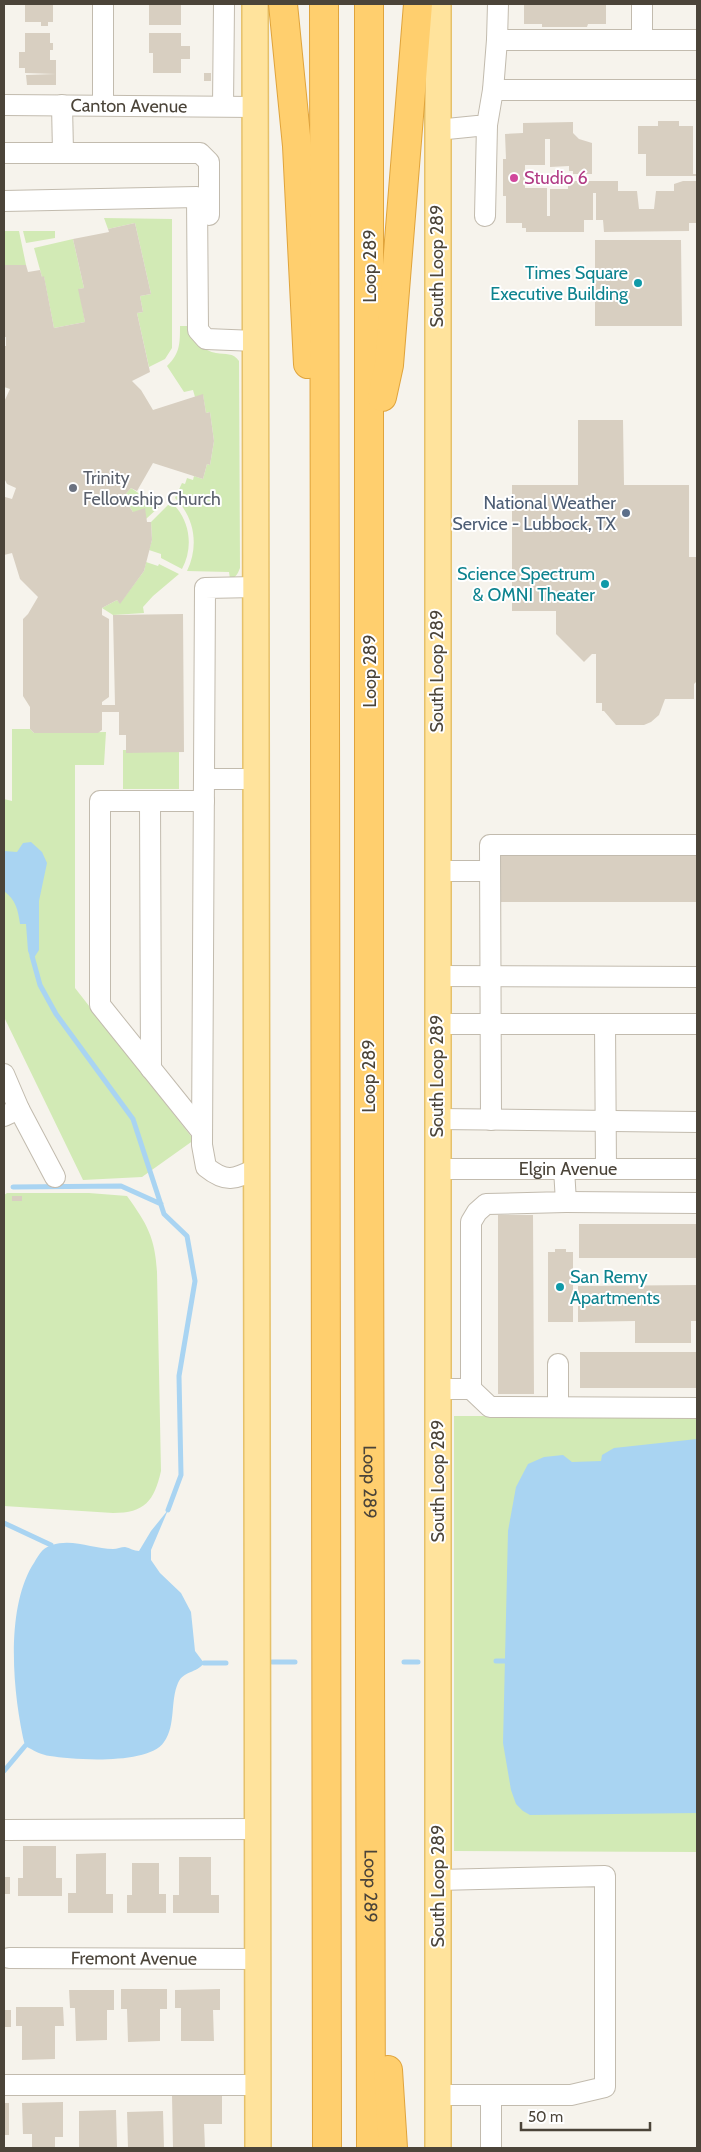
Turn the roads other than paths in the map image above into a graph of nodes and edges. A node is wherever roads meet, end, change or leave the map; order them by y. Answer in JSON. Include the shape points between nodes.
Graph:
{"nodes":[{"id":1,"x":103,"y":4,"type":"edge"},
{"id":2,"x":224,"y":4,"type":"edge"},
{"id":3,"x":255,"y":4,"type":"edge"},
{"id":4,"x":283,"y":4,"type":"edge"},
{"id":5,"x":324,"y":4,"type":"edge"},
{"id":6,"x":369,"y":4,"type":"edge"},
{"id":7,"x":418,"y":4,"type":"edge"},
{"id":8,"x":438,"y":4,"type":"edge"},
{"id":9,"x":498,"y":4,"type":"edge"},
{"id":10,"x":642,"y":4,"type":"edge"},
{"id":11,"x":497,"y":40,"type":"junction"},
{"id":12,"x":642,"y":40,"type":"junction"},
{"id":13,"x":697,"y":40,"type":"edge"},
{"id":14,"x":493,"y":90,"type":"junction"},
{"id":15,"x":697,"y":90,"type":"edge"},
{"id":16,"x":4,"y":105,"type":"edge"},
{"id":17,"x":62,"y":105,"type":"junction"},
{"id":18,"x":103,"y":105,"type":"junction"},
{"id":19,"x":223,"y":106,"type":"junction"},
{"id":20,"x":255,"y":107,"type":"junction"},
{"id":21,"x":486,"y":125,"type":"junction"},
{"id":22,"x":437,"y":130,"type":"junction"},
{"id":23,"x":63,"y":152,"type":"junction"},
{"id":24,"x":4,"y":154,"type":"edge"},
{"id":25,"x":4,"y":202,"type":"edge"},
{"id":26,"x":484,"y":216,"type":"dead end"},
{"id":27,"x":206,"y":339,"type":"junction"},
{"id":28,"x":256,"y":340,"type":"junction"},
{"id":29,"x":370,"y":455,"type":"junction"},
{"id":30,"x":325,"y":509,"type":"junction"},
{"id":31,"x":256,"y":587,"type":"junction"},
{"id":32,"x":204,"y":779,"type":"junction"},
{"id":33,"x":257,"y":779,"type":"junction"},
{"id":34,"x":150,"y":801,"type":"junction"},
{"id":35,"x":204,"y":801,"type":"junction"},
{"id":36,"x":697,"y":845,"type":"edge"},
{"id":37,"x":437,"y":871,"type":"junction"},
{"id":38,"x":490,"y":871,"type":"junction"},
{"id":39,"x":437,"y":976,"type":"junction"},
{"id":40,"x":490,"y":976,"type":"junction"},
{"id":41,"x":697,"y":977,"type":"edge"},
{"id":42,"x":437,"y":1024,"type":"junction"},
{"id":43,"x":491,"y":1024,"type":"junction"},
{"id":44,"x":605,"y":1024,"type":"junction"},
{"id":45,"x":697,"y":1024,"type":"edge"},
{"id":46,"x":151,"y":1070,"type":"junction"},
{"id":47,"x":4,"y":1074,"type":"edge"},
{"id":48,"x":11,"y":1112,"type":"edge"},
{"id":49,"x":438,"y":1119,"type":"junction"},
{"id":50,"x":491,"y":1120,"type":"junction"},
{"id":51,"x":606,"y":1121,"type":"junction"},
{"id":52,"x":697,"y":1122,"type":"edge"},
{"id":53,"x":202,"y":1132,"type":"junction"},
{"id":54,"x":257,"y":1168,"type":"junction"},
{"id":55,"x":438,"y":1169,"type":"junction"},
{"id":56,"x":564,"y":1169,"type":"junction"},
{"id":57,"x":606,"y":1169,"type":"junction"},
{"id":58,"x":697,"y":1169,"type":"edge"},
{"id":59,"x":55,"y":1177,"type":"dead end"},
{"id":60,"x":566,"y":1202,"type":"junction"},
{"id":61,"x":697,"y":1203,"type":"edge"},
{"id":62,"x":558,"y":1364,"type":"dead end"},
{"id":63,"x":438,"y":1389,"type":"junction"},
{"id":64,"x":471,"y":1389,"type":"junction"},
{"id":65,"x":558,"y":1407,"type":"junction"},
{"id":66,"x":697,"y":1408,"type":"edge"},
{"id":67,"x":371,"y":1718,"type":"junction"},
{"id":68,"x":258,"y":1828,"type":"junction"},
{"id":69,"x":4,"y":1830,"type":"edge"},
{"id":70,"x":438,"y":1880,"type":"junction"},
{"id":71,"x":9,"y":1958,"type":"dead end"},
{"id":72,"x":258,"y":1959,"type":"junction"},
{"id":73,"x":327,"y":2029,"type":"junction"},
{"id":74,"x":258,"y":2084,"type":"junction"},
{"id":75,"x":4,"y":2085,"type":"edge"},
{"id":76,"x":438,"y":2095,"type":"junction"},
{"id":77,"x":491,"y":2096,"type":"junction"},
{"id":78,"x":258,"y":2148,"type":"edge"},
{"id":79,"x":311,"y":2148,"type":"edge"},
{"id":80,"x":327,"y":2148,"type":"edge"},
{"id":81,"x":371,"y":2148,"type":"edge"},
{"id":82,"x":392,"y":2148,"type":"edge"},
{"id":83,"x":438,"y":2148,"type":"edge"},
{"id":84,"x":491,"y":2148,"type":"edge"}],
"edges":[{"from":1,"to":18,"type":"street"},
{"from":2,"to":19,"type":"street"},
{"from":3,"to":20,"type":"main road"},
{"from":4,"to":30,"type":"highway","via":[[297,146],[307,358]]},
{"from":5,"to":30,"type":"highway"},
{"from":6,"to":29,"type":"highway","name":"Loop 289"},
{"from":7,"to":29,"type":"highway","via":[[389,365]]},
{"from":8,"to":22,"type":"main road","name":"South Loop 289"},
{"from":9,"to":11,"type":"street"},
{"from":10,"to":12,"type":"street"},
{"from":11,"to":12,"type":"street"},
{"from":11,"to":14,"type":"street"},
{"from":12,"to":13,"type":"street"},
{"from":14,"to":15,"type":"street"},
{"from":14,"to":21,"type":"street"},
{"from":16,"to":17,"type":"street","name":"Canton Avenue"},
{"from":17,"to":18,"type":"street","name":"Canton Avenue"},
{"from":17,"to":23,"type":"street"},
{"from":18,"to":19,"type":"street","name":"Canton Avenue"},
{"from":19,"to":20,"type":"street","name":"Canton Avenue"},
{"from":20,"to":28,"type":"main road"},
{"from":21,"to":22,"type":"street"},
{"from":21,"to":26,"type":"street"},
{"from":22,"to":37,"type":"main road","name":"South Loop 289"},
{"from":23,"to":24,"type":"street"},
{"from":23,"to":27,"type":"street","via":[[200,153],[209,162],[209,326]]},
{"from":25,"to":27,"type":"street","via":[[197,197],[198,330]]},
{"from":27,"to":28,"type":"street"},
{"from":28,"to":31,"type":"main road"},
{"from":29,"to":67,"type":"highway","name":"Loop 289"},
{"from":30,"to":73,"type":"highway"},
{"from":31,"to":32,"type":"street","via":[[205,588]]},
{"from":31,"to":33,"type":"main road"},
{"from":32,"to":33,"type":"street"},
{"from":32,"to":35,"type":"street"},
{"from":33,"to":54,"type":"main road"},
{"from":34,"to":35,"type":"street"},
{"from":34,"to":46,"type":"street"},
{"from":34,"to":46,"type":"street","via":[[100,802],[100,1005]]},
{"from":35,"to":53,"type":"street"},
{"from":36,"to":38,"type":"street","via":[[490,845]]},
{"from":37,"to":38,"type":"street"},
{"from":37,"to":39,"type":"main road","name":"South Loop 289"},
{"from":38,"to":40,"type":"street"},
{"from":39,"to":40,"type":"street"},
{"from":39,"to":42,"type":"main road","name":"South Loop 289"},
{"from":40,"to":41,"type":"street"},
{"from":40,"to":43,"type":"street"},
{"from":42,"to":43,"type":"street"},
{"from":42,"to":49,"type":"main road","name":"South Loop 289"},
{"from":43,"to":44,"type":"street"},
{"from":43,"to":50,"type":"street"},
{"from":44,"to":45,"type":"street"},
{"from":44,"to":51,"type":"street"},
{"from":46,"to":53,"type":"street"},
{"from":47,"to":48,"type":"street"},
{"from":48,"to":59,"type":"street"},
{"from":49,"to":50,"type":"street"},
{"from":49,"to":55,"type":"main road","name":"South Loop 289"},
{"from":50,"to":51,"type":"street"},
{"from":51,"to":52,"type":"street"},
{"from":51,"to":57,"type":"street"},
{"from":53,"to":54,"type":"street","via":[[206,1167],[215,1174],[225,1179],[237,1178]]},
{"from":54,"to":68,"type":"main road"},
{"from":55,"to":56,"type":"street","name":"Elgin Avenue"},
{"from":55,"to":63,"type":"main road","name":"South Loop 289"},
{"from":56,"to":57,"type":"street","name":"Elgin Avenue"},
{"from":56,"to":60,"type":"street"},
{"from":57,"to":58,"type":"street","name":"Elgin Avenue"},
{"from":60,"to":61,"type":"street"},
{"from":60,"to":64,"type":"street","via":[[486,1204],[476,1212],[471,1222]]},
{"from":62,"to":65,"type":"street"},
{"from":63,"to":64,"type":"street"},
{"from":63,"to":70,"type":"main road","name":"South Loop 289"},
{"from":64,"to":65,"type":"street","via":[[490,1407]]},
{"from":65,"to":66,"type":"street"},
{"from":67,"to":81,"type":"highway","name":"Loop 289"},
{"from":67,"to":82,"type":"highway"},
{"from":68,"to":69,"type":"street"},
{"from":68,"to":72,"type":"main road"},
{"from":70,"to":76,"type":"main road","name":"South Loop 289"},
{"from":70,"to":77,"type":"street","via":[[605,1876],[605,2087],[571,2095]]},
{"from":71,"to":72,"type":"street","name":"Fremont Avenue"},
{"from":72,"to":74,"type":"main road"},
{"from":73,"to":79,"type":"highway"},
{"from":73,"to":80,"type":"highway"},
{"from":74,"to":75,"type":"street"},
{"from":74,"to":78,"type":"main road"},
{"from":76,"to":77,"type":"street"},
{"from":76,"to":83,"type":"main road","name":"South Loop 289"},
{"from":77,"to":84,"type":"street"}]}
